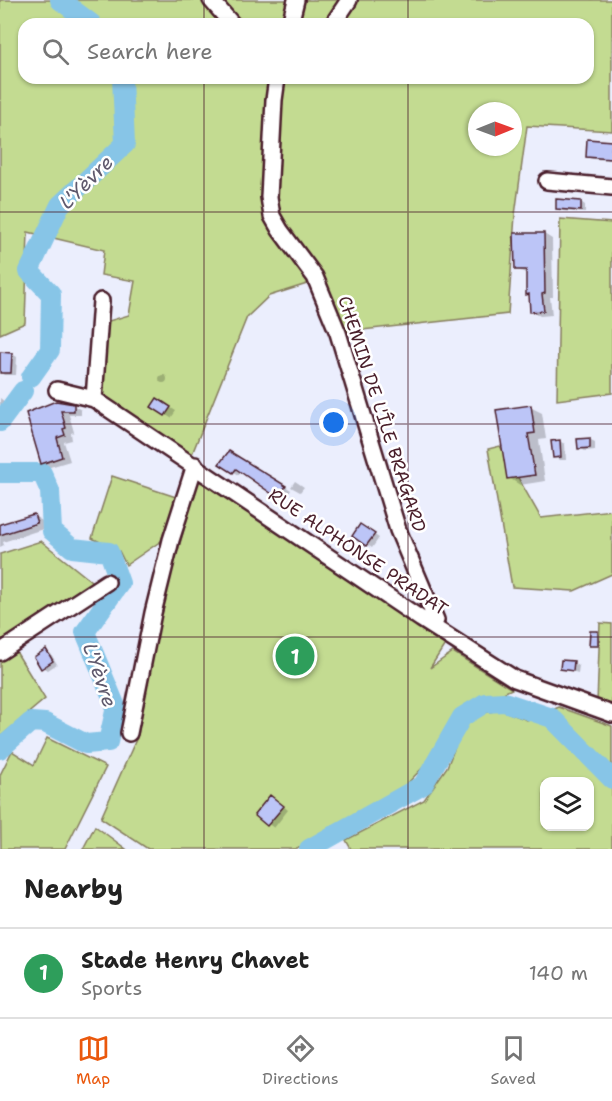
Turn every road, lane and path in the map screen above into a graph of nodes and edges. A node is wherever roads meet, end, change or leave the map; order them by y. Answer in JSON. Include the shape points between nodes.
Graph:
{"nodes":[{"id":1,"x":211,"y":0,"type":"edge"},
{"id":2,"x":296,"y":0,"type":"edge"},
{"id":3,"x":350,"y":0,"type":"edge"},
{"id":4,"x":227,"y":18,"type":"edge"},
{"id":5,"x":292,"y":18,"type":"edge"},
{"id":6,"x":337,"y":18,"type":"edge"},
{"id":7,"x":277,"y":84,"type":"edge"},
{"id":8,"x":547,"y":181,"type":"dead end"},
{"id":9,"x":612,"y":187,"type":"edge"},
{"id":10,"x":101,"y":301,"type":"dead end"},
{"id":11,"x":57,"y":390,"type":"dead end"},
{"id":12,"x":94,"y":399,"type":"junction"},
{"id":13,"x":195,"y":465,"type":"junction"},
{"id":14,"x":107,"y":582,"type":"dead end"},
{"id":15,"x":433,"y":626,"type":"junction"},
{"id":16,"x":0,"y":652,"type":"edge"},
{"id":17,"x":612,"y":714,"type":"edge"},
{"id":18,"x":129,"y":733,"type":"dead end"}],
"edges":[{"from":1,"to":4,"type":"street"},
{"from":2,"to":5,"type":"street"},
{"from":3,"to":6,"type":"street"},
{"from":7,"to":15,"type":"street","name":"CHEMIN DE L'ÎLE BRAGARD","via":[[269,197],[272,216],[315,277],[338,333],[398,530],[436,620]]},
{"from":8,"to":9,"type":"street"},
{"from":10,"to":12,"type":"street"},
{"from":11,"to":12,"type":"street","name":"RUE ALPHONSE PRADAT"},
{"from":12,"to":13,"type":"street","name":"RUE ALPHONSE PRADAT"},
{"from":13,"to":15,"type":"street","name":"RUE ALPHONSE PRADAT"},
{"from":13,"to":18,"type":"street","via":[[153,613]]},
{"from":14,"to":16,"type":"street"},
{"from":15,"to":17,"type":"street","name":"RUE ALPHONSE PRADAT","via":[[515,679]]}]}
